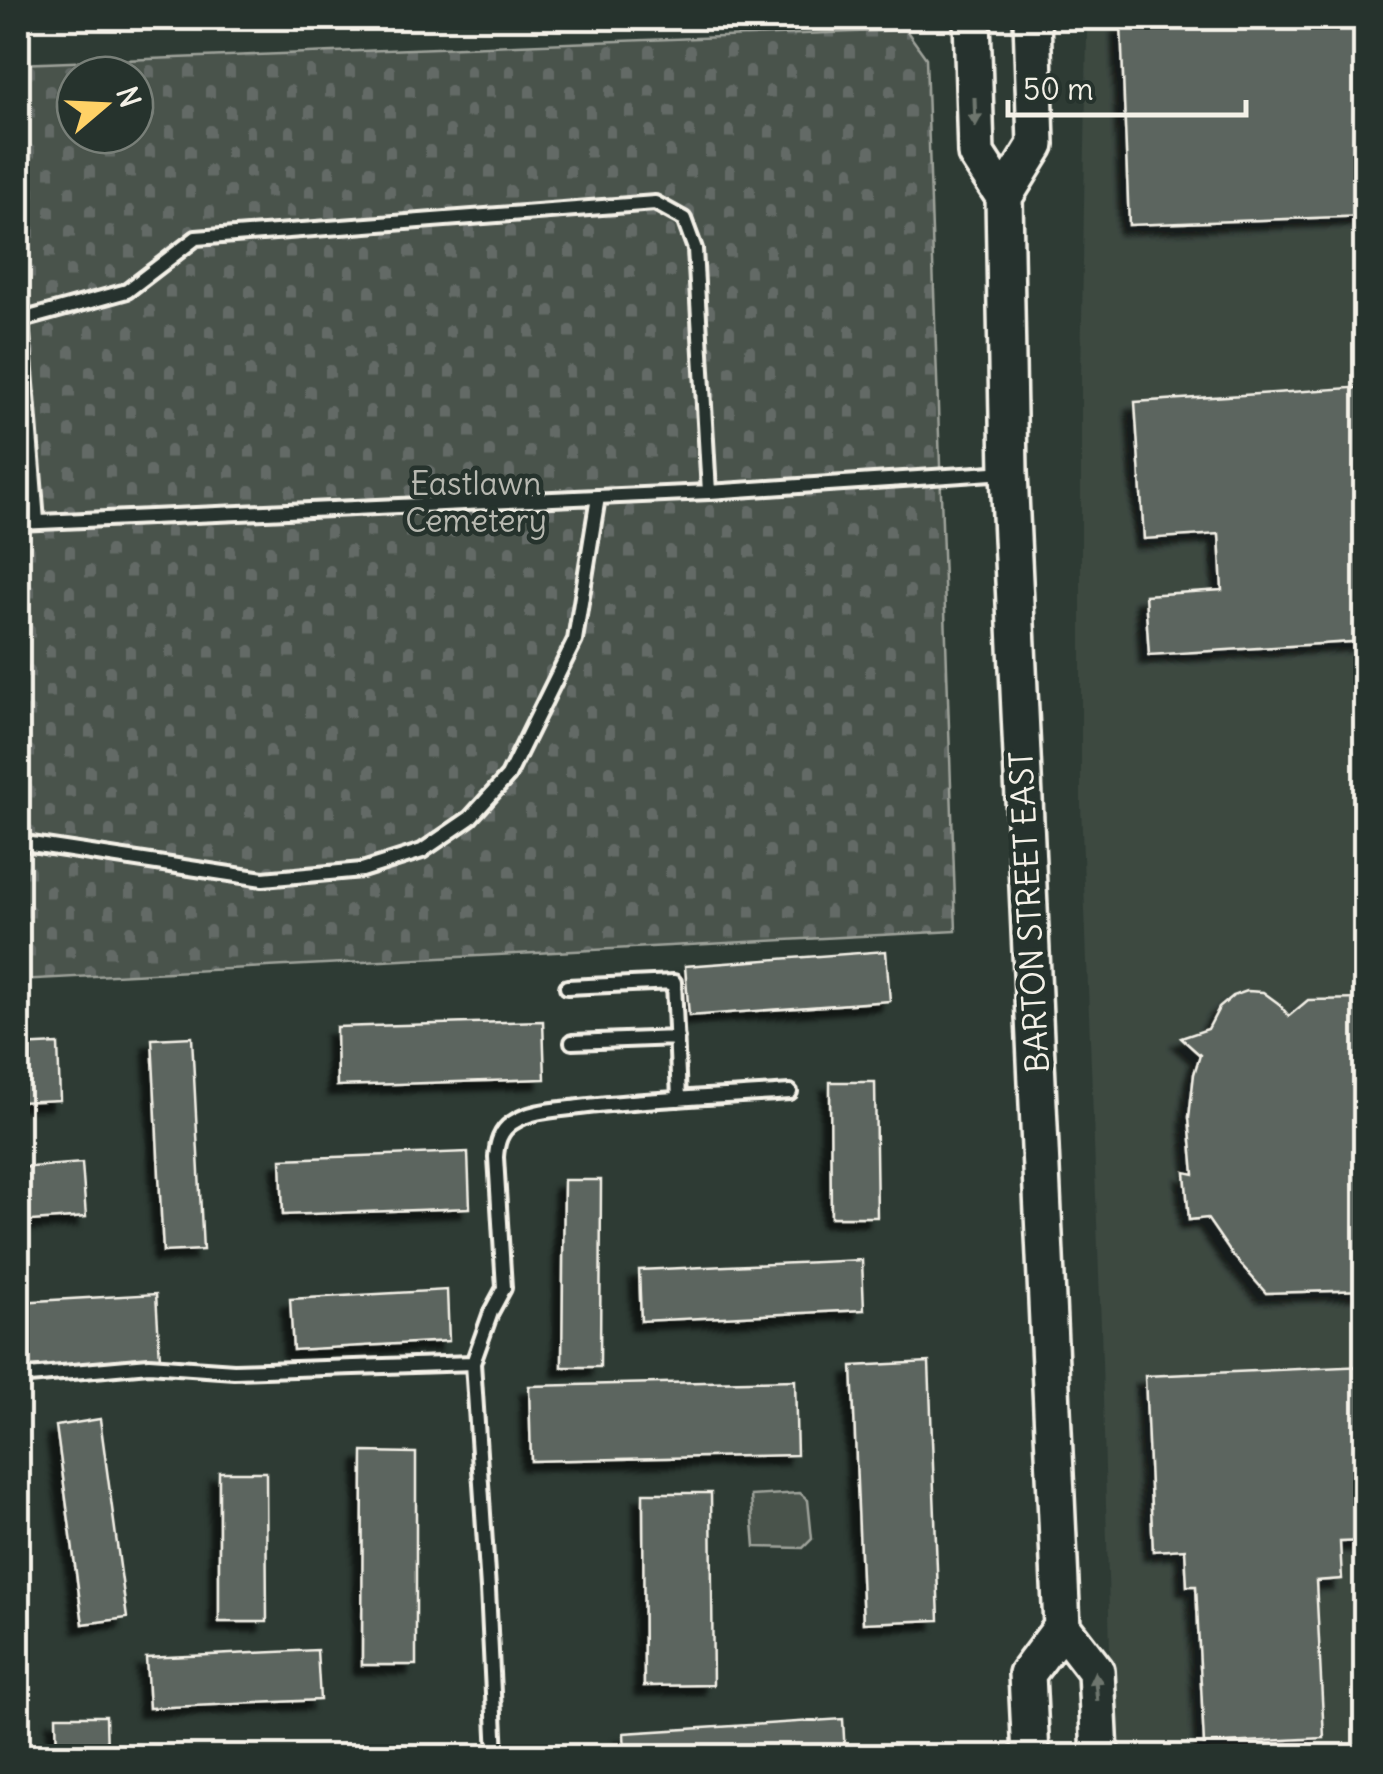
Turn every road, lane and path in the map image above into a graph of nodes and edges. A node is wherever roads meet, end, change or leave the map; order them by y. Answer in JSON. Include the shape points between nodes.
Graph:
{"nodes":[{"id":1,"x":972,"y":18,"type":"edge"},
{"id":2,"x":1032,"y":18,"type":"edge"},
{"id":3,"x":1004,"y":198,"type":"junction"},
{"id":4,"x":20,"y":321,"type":"edge"},
{"id":5,"x":1009,"y":472,"type":"junction"},
{"id":6,"x":710,"y":492,"type":"junction"},
{"id":7,"x":598,"y":497,"type":"junction"},
{"id":8,"x":37,"y":522,"type":"junction"},
{"id":9,"x":18,"y":523,"type":"edge"},
{"id":10,"x":18,"y":842,"type":"edge"},
{"id":11,"x":567,"y":987,"type":"dead end"},
{"id":12,"x":677,"y":1038,"type":"junction"},
{"id":13,"x":572,"y":1042,"type":"dead end"},
{"id":14,"x":790,"y":1092,"type":"dead end"},
{"id":15,"x":680,"y":1099,"type":"junction"},
{"id":16,"x":473,"y":1363,"type":"junction"},
{"id":17,"x":18,"y":1377,"type":"edge"},
{"id":18,"x":1062,"y":1627,"type":"junction"},
{"id":19,"x":496,"y":1756,"type":"edge"},
{"id":20,"x":1031,"y":1756,"type":"edge"},
{"id":21,"x":1100,"y":1756,"type":"edge"}],
"edges":[{"from":1,"to":3,"type":"main road","one_way":true,"via":[[976,154]]},
{"from":2,"to":3,"type":"main road","via":[[1036,145]]},
{"from":3,"to":5,"type":"main road","name":"BARTON STREET EAST"},
{"from":4,"to":6,"type":"lane","via":[[127,291],[196,238],[655,203],[684,219],[695,248]]},
{"from":4,"to":8,"type":"lane"},
{"from":5,"to":6,"type":"lane"},
{"from":5,"to":18,"type":"main road","name":"BARTON STREET EAST"},
{"from":6,"to":7,"type":"lane"},
{"from":7,"to":8,"type":"lane"},
{"from":7,"to":10,"type":"lane","via":[[575,640],[525,742],[508,776],[470,818],[422,851],[362,870],[263,879]]},
{"from":8,"to":9,"type":"lane"},
{"from":11,"to":12,"type":"lane","via":[[674,982]]},
{"from":12,"to":13,"type":"lane"},
{"from":12,"to":15,"type":"lane"},
{"from":14,"to":15,"type":"lane"},
{"from":15,"to":16,"type":"lane","via":[[545,1111],[506,1128],[496,1151],[504,1288]]},
{"from":16,"to":17,"type":"lane","via":[[234,1371],[149,1365]]},
{"from":16,"to":19,"type":"lane"},
{"from":18,"to":20,"type":"main road","via":[[1027,1674]]},
{"from":21,"to":18,"type":"main road","one_way":true,"via":[[1096,1671]]}]}
